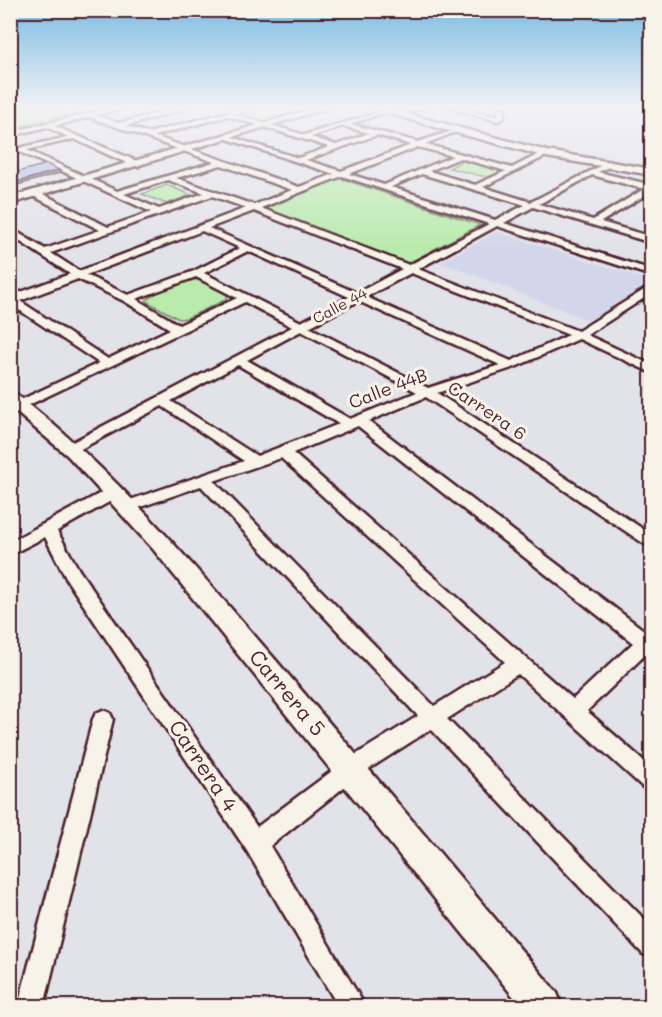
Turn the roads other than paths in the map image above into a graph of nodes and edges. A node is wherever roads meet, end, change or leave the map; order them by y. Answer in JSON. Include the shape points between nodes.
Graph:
{"nodes":[{"id":1,"x":33,"y":155,"type":"edge"},
{"id":2,"x":115,"y":155,"type":"edge"},
{"id":3,"x":165,"y":155,"type":"edge"},
{"id":4,"x":198,"y":155,"type":"edge"},
{"id":5,"x":284,"y":155,"type":"edge"},
{"id":6,"x":311,"y":155,"type":"edge"},
{"id":7,"x":387,"y":155,"type":"edge"},
{"id":8,"x":543,"y":155,"type":"edge"},
{"id":9,"x":547,"y":155,"type":"edge"},
{"id":10,"x":564,"y":155,"type":"edge"},
{"id":11,"x":459,"y":156,"type":"joint"},
{"id":12,"x":298,"y":160,"type":"junction"},
{"id":13,"x":219,"y":163,"type":"junction"},
{"id":14,"x":52,"y":164,"type":"junction"},
{"id":15,"x":136,"y":164,"type":"junction"},
{"id":16,"x":607,"y":165,"type":"junction"},
{"id":17,"x":42,"y":167,"type":"edge"},
{"id":18,"x":512,"y":170,"type":"junction"},
{"id":19,"x":651,"y":170,"type":"edge"},
{"id":20,"x":423,"y":172,"type":"junction"},
{"id":21,"x":592,"y":173,"type":"junction"},
{"id":22,"x":340,"y":174,"type":"junction"},
{"id":23,"x":166,"y":177,"type":"junction"},
{"id":24,"x":85,"y":179,"type":"junction"},
{"id":25,"x":385,"y":187,"type":"junction"},
{"id":26,"x":650,"y":187,"type":"edge"},
{"id":27,"x":475,"y":188,"type":"junction"},
{"id":28,"x":298,"y":190,"type":"junction"},
{"id":29,"x":117,"y":193,"type":"junction"},
{"id":30,"x":212,"y":193,"type":"junction"},
{"id":31,"x":36,"y":194,"type":"junction"},
{"id":32,"x":10,"y":201,"type":"edge"},
{"id":33,"x":532,"y":205,"type":"junction"},
{"id":34,"x":252,"y":207,"type":"junction"},
{"id":35,"x":158,"y":212,"type":"junction"},
{"id":36,"x":594,"y":223,"type":"junction"},
{"id":37,"x":495,"y":224,"type":"junction"},
{"id":38,"x":201,"y":227,"type":"junction"},
{"id":39,"x":108,"y":230,"type":"junction"},
{"id":40,"x":10,"y":231,"type":"edge"},
{"id":41,"x":651,"y":240,"type":"edge"},
{"id":42,"x":247,"y":248,"type":"junction"},
{"id":43,"x":44,"y":253,"type":"junction"},
{"id":44,"x":410,"y":269,"type":"junction"},
{"id":45,"x":197,"y":273,"type":"junction"},
{"id":46,"x":651,"y":273,"type":"edge"},
{"id":47,"x":78,"y":275,"type":"junction"},
{"id":48,"x":651,"y":288,"type":"edge"},
{"id":49,"x":359,"y":296,"type":"junction"},
{"id":50,"x":246,"y":297,"type":"junction"},
{"id":51,"x":128,"y":299,"type":"junction"},
{"id":52,"x":11,"y":300,"type":"edge"},
{"id":53,"x":301,"y":327,"type":"junction"},
{"id":54,"x":179,"y":330,"type":"junction"},
{"id":55,"x":579,"y":335,"type":"junction"},
{"id":56,"x":239,"y":360,"type":"junction"},
{"id":57,"x":108,"y":364,"type":"junction"},
{"id":58,"x":511,"y":365,"type":"junction"},
{"id":59,"x":651,"y":370,"type":"edge"},
{"id":60,"x":427,"y":392,"type":"junction"},
{"id":61,"x":162,"y":400,"type":"junction"},
{"id":62,"x":14,"y":404,"type":"edge"},
{"id":63,"x":354,"y":422,"type":"junction"},
{"id":64,"x":70,"y":448,"type":"junction"},
{"id":65,"x":283,"y":452,"type":"junction"},
{"id":66,"x":254,"y":461,"type":"junction"},
{"id":67,"x":204,"y":480,"type":"junction"},
{"id":68,"x":122,"y":499,"type":"junction"},
{"id":69,"x":48,"y":529,"type":"junction"},
{"id":70,"x":651,"y":543,"type":"edge"},
{"id":71,"x":10,"y":549,"type":"edge"},
{"id":72,"x":650,"y":642,"type":"edge"},
{"id":73,"x":519,"y":663,"type":"junction"},
{"id":74,"x":573,"y":712,"type":"junction"},
{"id":75,"x":432,"y":716,"type":"junction"},
{"id":76,"x":103,"y":719,"type":"dead end"},
{"id":77,"x":351,"y":769,"type":"junction"},
{"id":78,"x":651,"y":782,"type":"edge"},
{"id":79,"x":255,"y":843,"type":"junction"},
{"id":80,"x":651,"y":945,"type":"edge"},
{"id":81,"x":31,"y":1006,"type":"edge"},
{"id":82,"x":352,"y":1006,"type":"edge"},
{"id":83,"x":544,"y":1006,"type":"edge"}],
"edges":[{"from":1,"to":14,"type":"street"},
{"from":2,"to":15,"type":"street"},
{"from":3,"to":15,"type":"street"},
{"from":4,"to":13,"type":"street"},
{"from":5,"to":12,"type":"street"},
{"from":6,"to":12,"type":"street"},
{"from":7,"to":22,"type":"street"},
{"from":8,"to":18,"type":"street"},
{"from":9,"to":16,"type":"street"},
{"from":10,"to":16,"type":"street"},
{"from":11,"to":18,"type":"street"},
{"from":11,"to":20,"type":"street"},
{"from":12,"to":22,"type":"street"},
{"from":13,"to":23,"type":"street"},
{"from":13,"to":28,"type":"street"},
{"from":14,"to":17,"type":"street"},
{"from":14,"to":24,"type":"street"},
{"from":15,"to":24,"type":"street"},
{"from":16,"to":19,"type":"street"},
{"from":16,"to":21,"type":"street","name":"Calle 44"},
{"from":18,"to":27,"type":"street"},
{"from":20,"to":25,"type":"street"},
{"from":20,"to":27,"type":"street"},
{"from":21,"to":26,"type":"street"},
{"from":21,"to":33,"type":"street","name":"Calle 44"},
{"from":22,"to":25,"type":"street"},
{"from":22,"to":28,"type":"street"},
{"from":23,"to":29,"type":"street"},
{"from":23,"to":30,"type":"street"},
{"from":24,"to":29,"type":"street"},
{"from":24,"to":31,"type":"street"},
{"from":25,"to":37,"type":"street"},
{"from":26,"to":36,"type":"street"},
{"from":27,"to":33,"type":"street"},
{"from":28,"to":34,"type":"street"},
{"from":29,"to":35,"type":"street"},
{"from":30,"to":34,"type":"street"},
{"from":30,"to":35,"type":"street"},
{"from":31,"to":32,"type":"street"},
{"from":31,"to":39,"type":"street"},
{"from":33,"to":36,"type":"street"},
{"from":33,"to":37,"type":"street","name":"Calle 44"},
{"from":34,"to":38,"type":"street"},
{"from":34,"to":44,"type":"street"},
{"from":35,"to":39,"type":"street"},
{"from":36,"to":41,"type":"street"},
{"from":37,"to":44,"type":"street","name":"Calle 44"},
{"from":37,"to":46,"type":"street"},
{"from":38,"to":42,"type":"street"},
{"from":38,"to":47,"type":"street"},
{"from":39,"to":43,"type":"street"},
{"from":40,"to":43,"type":"street"},
{"from":42,"to":45,"type":"street"},
{"from":42,"to":49,"type":"street"},
{"from":43,"to":47,"type":"street"},
{"from":44,"to":49,"type":"street","name":"Calle 44"},
{"from":44,"to":55,"type":"street"},
{"from":45,"to":50,"type":"street","name":"Carrera 6"},
{"from":45,"to":51,"type":"street"},
{"from":47,"to":51,"type":"street"},
{"from":47,"to":52,"type":"street"},
{"from":48,"to":55,"type":"street","name":"Calle 44B"},
{"from":49,"to":53,"type":"street","name":"Calle 44"},
{"from":49,"to":58,"type":"street"},
{"from":50,"to":53,"type":"street","name":"Carrera 6"},
{"from":50,"to":54,"type":"street"},
{"from":51,"to":54,"type":"street"},
{"from":52,"to":57,"type":"street"},
{"from":53,"to":56,"type":"street","name":"Calle 44"},
{"from":53,"to":60,"type":"street","name":"Carrera 6"},
{"from":54,"to":57,"type":"street"},
{"from":55,"to":58,"type":"street","name":"Calle 44B"},
{"from":55,"to":59,"type":"street"},
{"from":56,"to":61,"type":"street","name":"Calle 44"},
{"from":56,"to":63,"type":"street"},
{"from":57,"to":62,"type":"street"},
{"from":58,"to":60,"type":"street","name":"Calle 44B"},
{"from":60,"to":63,"type":"street","name":"Calle 44B"},
{"from":60,"to":70,"type":"street","name":"Carrera 6"},
{"from":61,"to":64,"type":"street","name":"Calle 44"},
{"from":61,"to":66,"type":"street"},
{"from":62,"to":64,"type":"street","name":"Carrera 5"},
{"from":63,"to":65,"type":"street","name":"Calle 44B"},
{"from":63,"to":72,"type":"street"},
{"from":64,"to":68,"type":"street","name":"Carrera 5"},
{"from":65,"to":66,"type":"street","name":"Calle 44B"},
{"from":65,"to":73,"type":"street"},
{"from":66,"to":67,"type":"street","name":"Calle 44B"},
{"from":67,"to":68,"type":"street","name":"Calle 44B"},
{"from":67,"to":75,"type":"street"},
{"from":68,"to":69,"type":"street"},
{"from":68,"to":77,"type":"street","name":"Carrera 5"},
{"from":69,"to":71,"type":"street"},
{"from":69,"to":79,"type":"street","name":"Carrera 4","via":[[74,575]]},
{"from":72,"to":74,"type":"street"},
{"from":73,"to":74,"type":"street"},
{"from":73,"to":75,"type":"street"},
{"from":74,"to":78,"type":"street"},
{"from":75,"to":77,"type":"street"},
{"from":75,"to":80,"type":"street"},
{"from":76,"to":81,"type":"street"},
{"from":77,"to":79,"type":"street"},
{"from":77,"to":83,"type":"street","name":"Carrera 5"},
{"from":79,"to":82,"type":"street","name":"Carrera 4"}]}
